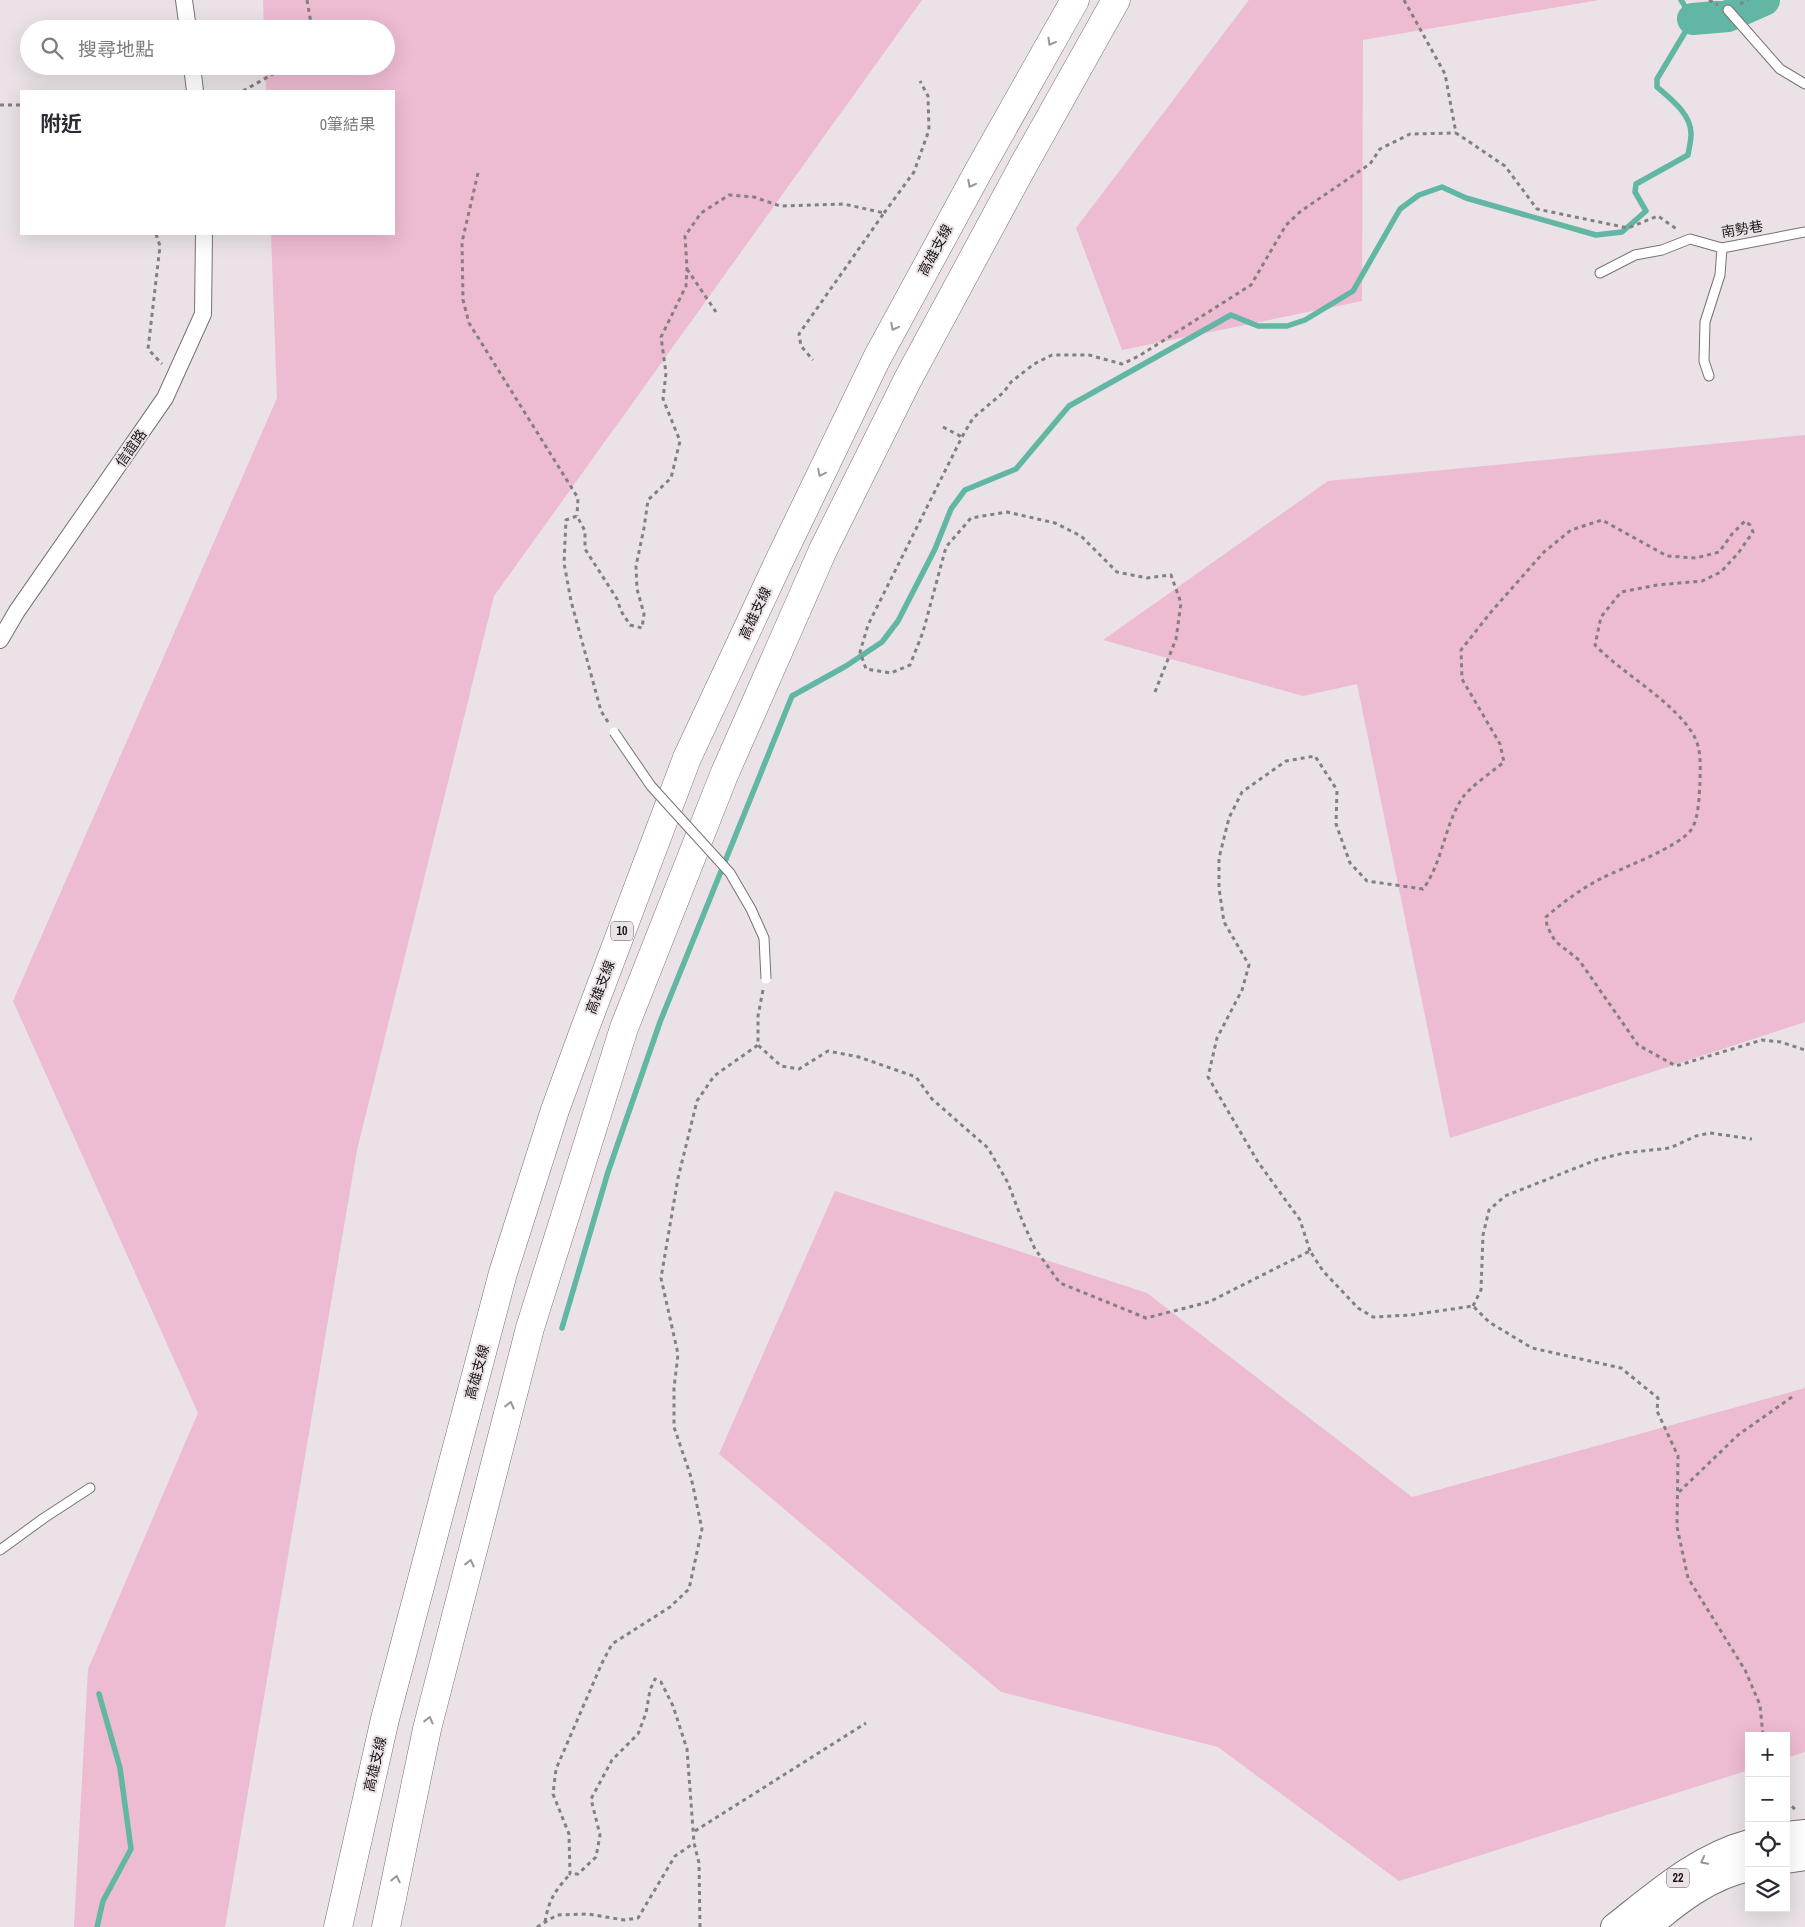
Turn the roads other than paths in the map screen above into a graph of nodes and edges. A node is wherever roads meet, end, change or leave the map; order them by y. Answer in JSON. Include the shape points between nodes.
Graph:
{"nodes":[{"id":1,"x":184,"y":0,"type":"edge"},
{"id":2,"x":1074,"y":0,"type":"edge"},
{"id":3,"x":1116,"y":0,"type":"edge"},
{"id":4,"x":1728,"y":10,"type":"dead end"},
{"id":5,"x":187,"y":20,"type":"edge"},
{"id":6,"x":193,"y":75,"type":"edge"},
{"id":7,"x":1805,"y":84,"type":"edge"},
{"id":8,"x":195,"y":90,"type":"edge"},
{"id":9,"x":1805,"y":232,"type":"edge"},
{"id":10,"x":204,"y":235,"type":"edge"},
{"id":11,"x":1722,"y":248,"type":"junction"},
{"id":12,"x":1600,"y":273,"type":"dead end"},
{"id":13,"x":1709,"y":376,"type":"dead end"},
{"id":14,"x":0,"y":640,"type":"edge"},
{"id":15,"x":614,"y":732,"type":"road end"},
{"id":16,"x":766,"y":980,"type":"road end"},
{"id":17,"x":90,"y":1488,"type":"dead end"},
{"id":18,"x":0,"y":1550,"type":"edge"},
{"id":19,"x":1805,"y":1833,"type":"edge"},
{"id":20,"x":1790,"y":1834,"type":"edge"},
{"id":21,"x":1745,"y":1843,"type":"edge"},
{"id":22,"x":1805,"y":1857,"type":"edge"},
{"id":23,"x":1790,"y":1859,"type":"edge"},
{"id":24,"x":1745,"y":1870,"type":"edge"},
{"id":25,"x":338,"y":1927,"type":"edge"},
{"id":26,"x":386,"y":1927,"type":"edge"},
{"id":27,"x":1614,"y":1927,"type":"edge"},
{"id":28,"x":1648,"y":1927,"type":"edge"}],
"edges":[{"from":1,"to":5,"type":"street"},
{"from":2,"to":25,"type":"highway","name":"高雄支線","number":"10","one_way":true,"via":[[877,358],[684,768],[582,1036],[503,1273],[385,1719]]},
{"from":26,"to":3,"type":"highway","one_way":true,"via":[[427,1729],[530,1328],[624,1028],[724,775],[823,550],[908,379]]},
{"from":4,"to":7,"type":"lane","via":[[1780,69]]},
{"from":6,"to":8,"type":"street"},
{"from":9,"to":11,"type":"lane","name":"南勢巷"},
{"from":10,"to":14,"type":"street","name":"信誼路","via":[[203,314],[165,398]]},
{"from":11,"to":12,"type":"lane","name":"南勢巷","via":[[1690,239],[1662,250],[1635,255]]},
{"from":11,"to":13,"type":"lane","via":[[1720,275],[1705,322],[1704,361]]},
{"from":15,"to":16,"type":"lane","bridge":true,"via":[[651,786],[730,873],[764,938]]},
{"from":17,"to":18,"type":"lane"},
{"from":19,"to":20,"type":"main road"},
{"from":21,"to":27,"type":"main road","number":"22","one_way":true,"via":[[1698,1864]]},
{"from":22,"to":23,"type":"main road"},
{"from":24,"to":28,"type":"main road","number":"22","via":[[1706,1885],[1676,1903]]}]}
